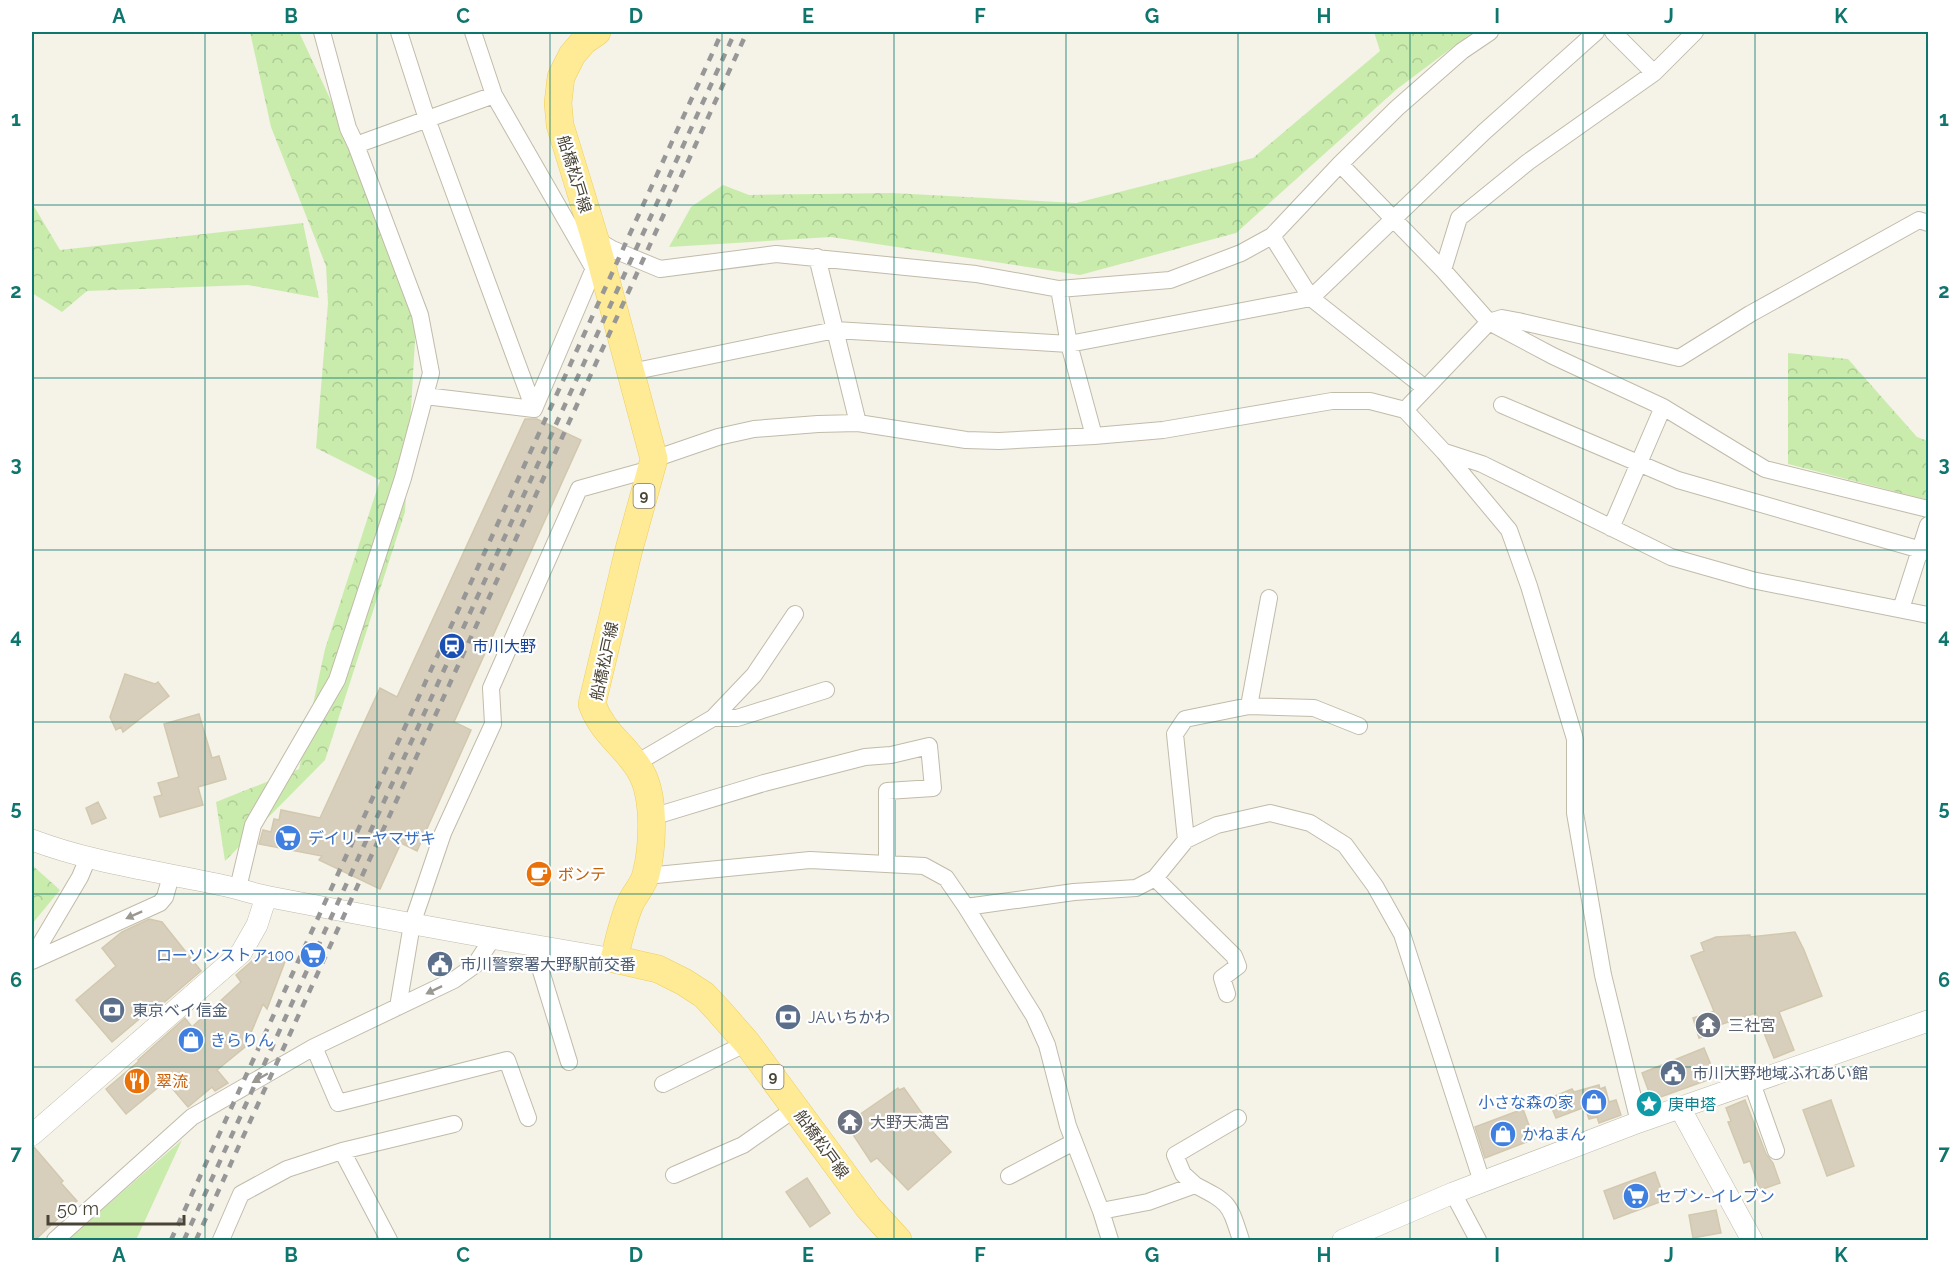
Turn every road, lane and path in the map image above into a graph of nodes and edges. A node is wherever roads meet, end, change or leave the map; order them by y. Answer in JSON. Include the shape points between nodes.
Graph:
{"nodes":[{"id":1,"x":322,"y":32,"type":"edge"},
{"id":2,"x":399,"y":32,"type":"edge"},
{"id":3,"x":473,"y":32,"type":"edge"},
{"id":4,"x":597,"y":32,"type":"edge"},
{"id":5,"x":1490,"y":32,"type":"edge"},
{"id":6,"x":1596,"y":32,"type":"edge"},
{"id":7,"x":1613,"y":32,"type":"edge"},
{"id":8,"x":1695,"y":32,"type":"edge"},
{"id":9,"x":1654,"y":73,"type":"junction"},
{"id":10,"x":494,"y":95,"type":"junction"},
{"id":11,"x":427,"y":119,"type":"junction"},
{"id":12,"x":356,"y":145,"type":"junction"},
{"id":13,"x":1340,"y":164,"type":"junction"},
{"id":14,"x":1393,"y":219,"type":"junction"},
{"id":15,"x":1929,"y":224,"type":"edge"},
{"id":16,"x":1272,"y":236,"type":"junction"},
{"id":17,"x":596,"y":255,"type":"junction"},
{"id":18,"x":817,"y":257,"type":"junction"},
{"id":19,"x":1443,"y":270,"type":"junction"},
{"id":20,"x":1059,"y":289,"type":"junction"},
{"id":21,"x":1311,"y":297,"type":"junction"},
{"id":22,"x":1489,"y":322,"type":"junction"},
{"id":23,"x":835,"y":330,"type":"junction"},
{"id":24,"x":1069,"y":344,"type":"junction"},
{"id":25,"x":631,"y":372,"type":"junction"},
{"id":26,"x":1425,"y":388,"type":"junction"},
{"id":27,"x":425,"y":396,"type":"junction"},
{"id":28,"x":1502,"y":405,"type":"dead end"},
{"id":29,"x":1663,"y":407,"type":"junction"},
{"id":30,"x":534,"y":409,"type":"junction"},
{"id":31,"x":1405,"y":410,"type":"junction"},
{"id":32,"x":858,"y":423,"type":"junction"},
{"id":33,"x":1094,"y":436,"type":"junction"},
{"id":34,"x":1444,"y":452,"type":"junction"},
{"id":35,"x":1639,"y":463,"type":"junction"},
{"id":36,"x":652,"y":464,"type":"junction"},
{"id":37,"x":1929,"y":509,"type":"edge"},
{"id":38,"x":1929,"y":525,"type":"edge"},
{"id":39,"x":1611,"y":528,"type":"junction"},
{"id":40,"x":1924,"y":551,"type":"edge"},
{"id":41,"x":1269,"y":598,"type":"dead end"},
{"id":42,"x":1901,"y":609,"type":"junction"},
{"id":43,"x":795,"y":614,"type":"dead end"},
{"id":44,"x":1929,"y":615,"type":"edge"},
{"id":45,"x":826,"y":690,"type":"dead end"},
{"id":46,"x":1249,"y":706,"type":"junction"},
{"id":47,"x":713,"y":718,"type":"junction"},
{"id":48,"x":1359,"y":726,"type":"dead end"},
{"id":49,"x":635,"y":764,"type":"junction"},
{"id":50,"x":652,"y":817,"type":"junction"},
{"id":51,"x":32,"y":840,"type":"edge"},
{"id":52,"x":1186,"y":840,"type":"junction"},
{"id":53,"x":88,"y":858,"type":"junction"},
{"id":54,"x":887,"y":864,"type":"junction"},
{"id":55,"x":171,"y":876,"type":"junction"},
{"id":56,"x":646,"y":876,"type":"junction"},
{"id":57,"x":1155,"y":878,"type":"junction"},
{"id":58,"x":238,"y":888,"type":"junction"},
{"id":59,"x":266,"y":897,"type":"junction"},
{"id":60,"x":966,"y":907,"type":"junction"},
{"id":61,"x":412,"y":924,"type":"junction"},
{"id":62,"x":492,"y":939,"type":"junction"},
{"id":63,"x":533,"y":945,"type":"junction"},
{"id":64,"x":614,"y":959,"type":"junction"},
{"id":65,"x":32,"y":960,"type":"edge"},
{"id":66,"x":1227,"y":994,"type":"dead end"},
{"id":67,"x":398,"y":1007,"type":"junction"},
{"id":68,"x":1929,"y":1021,"type":"edge"},
{"id":69,"x":747,"y":1043,"type":"junction"},
{"id":70,"x":314,"y":1047,"type":"junction"},
{"id":71,"x":569,"y":1062,"type":"dead end"},
{"id":72,"x":1752,"y":1083,"type":"junction"},
{"id":73,"x":663,"y":1084,"type":"dead end"},
{"id":74,"x":796,"y":1108,"type":"junction"},
{"id":75,"x":1680,"y":1108,"type":"junction"},
{"id":76,"x":528,"y":1118,"type":"dead end"},
{"id":77,"x":1238,"y":1118,"type":"dead end"},
{"id":78,"x":1639,"y":1122,"type":"junction"},
{"id":79,"x":454,"y":1124,"type":"dead end"},
{"id":80,"x":32,"y":1135,"type":"edge"},
{"id":81,"x":1074,"y":1142,"type":"junction"},
{"id":82,"x":1776,"y":1150,"type":"dead end"},
{"id":83,"x":342,"y":1151,"type":"junction"},
{"id":84,"x":674,"y":1175,"type":"dead end"},
{"id":85,"x":1009,"y":1176,"type":"dead end"},
{"id":86,"x":1482,"y":1182,"type":"junction"},
{"id":87,"x":1195,"y":1185,"type":"junction"},
{"id":88,"x":1453,"y":1192,"type":"junction"},
{"id":89,"x":1101,"y":1211,"type":"junction"},
{"id":90,"x":55,"y":1240,"type":"edge"},
{"id":91,"x":221,"y":1240,"type":"edge"},
{"id":92,"x":389,"y":1240,"type":"edge"},
{"id":93,"x":898,"y":1240,"type":"edge"},
{"id":94,"x":1110,"y":1240,"type":"edge"},
{"id":95,"x":1241,"y":1240,"type":"edge"},
{"id":96,"x":1343,"y":1240,"type":"edge"},
{"id":97,"x":1478,"y":1240,"type":"edge"},
{"id":98,"x":1752,"y":1240,"type":"edge"}],
"edges":[{"from":1,"to":12,"type":"street"},
{"from":2,"to":11,"type":"street"},
{"from":3,"to":10,"type":"street"},
{"from":4,"to":17,"type":"main road","name":"船橋松戸線","via":[[572,55],[561,77],[558,103],[560,125]]},
{"from":5,"to":13,"type":"street","via":[[1413,94]]},
{"from":6,"to":14,"type":"street"},
{"from":7,"to":9,"type":"street"},
{"from":8,"to":9,"type":"street"},
{"from":9,"to":19,"type":"street","via":[[1528,162],[1459,218]]},
{"from":10,"to":11,"type":"street"},
{"from":10,"to":17,"type":"street"},
{"from":11,"to":12,"type":"street"},
{"from":11,"to":30,"type":"street"},
{"from":12,"to":27,"type":"street","via":[[420,315],[431,373]]},
{"from":13,"to":14,"type":"street"},
{"from":13,"to":16,"type":"street"},
{"from":14,"to":19,"type":"street"},
{"from":14,"to":21,"type":"street"},
{"from":15,"to":22,"type":"street","via":[[1919,220],[1679,358],[1503,318]]},
{"from":16,"to":20,"type":"street","via":[[1241,253],[1170,280]]},
{"from":16,"to":21,"type":"street"},
{"from":17,"to":18,"type":"street","via":[[612,249],[660,269],[776,254]]},
{"from":17,"to":25,"type":"main road","name":"船橋松戸線"},
{"from":17,"to":30,"type":"street"},
{"from":18,"to":20,"type":"street","via":[[976,274]]},
{"from":18,"to":23,"type":"street"},
{"from":19,"to":22,"type":"street"},
{"from":20,"to":24,"type":"street"},
{"from":21,"to":24,"type":"street"},
{"from":21,"to":26,"type":"street"},
{"from":22,"to":26,"type":"street"},
{"from":22,"to":29,"type":"street"},
{"from":23,"to":24,"type":"street"},
{"from":23,"to":25,"type":"street"},
{"from":23,"to":32,"type":"street"},
{"from":24,"to":33,"type":"street"},
{"from":25,"to":36,"type":"main road","name":"船橋松戸線"},
{"from":26,"to":31,"type":"street"},
{"from":27,"to":30,"type":"street"},
{"from":27,"to":58,"type":"street","via":[[403,478],[337,680],[253,825]]},
{"from":28,"to":35,"type":"street"},
{"from":29,"to":35,"type":"street"},
{"from":29,"to":37,"type":"street","via":[[1765,470]]},
{"from":31,"to":33,"type":"street","via":[[1370,401],[1332,401],[1163,430]]},
{"from":31,"to":34,"type":"street"},
{"from":32,"to":33,"type":"street","via":[[966,440]]},
{"from":32,"to":36,"type":"street","via":[[754,429],[718,437]]},
{"from":34,"to":39,"type":"street","via":[[1482,464]]},
{"from":34,"to":78,"type":"street","via":[[1509,530],[1554,664],[1575,739],[1575,813],[1603,975]]},
{"from":35,"to":39,"type":"street"},
{"from":35,"to":40,"type":"street","via":[[1678,480]]},
{"from":36,"to":49,"type":"main road","name":"船橋松戸線","number":"9","via":[[592,704],[612,738]]},
{"from":36,"to":61,"type":"street","via":[[579,489],[491,688],[493,724],[443,833]]},
{"from":38,"to":40,"type":"street"},
{"from":39,"to":42,"type":"street","via":[[1671,557],[1752,580]]},
{"from":40,"to":42,"type":"street"},
{"from":41,"to":46,"type":"street"},
{"from":42,"to":44,"type":"street"},
{"from":43,"to":47,"type":"street","via":[[753,675]]},
{"from":45,"to":47,"type":"street","via":[[737,718]]},
{"from":46,"to":48,"type":"street","via":[[1314,708]]},
{"from":46,"to":52,"type":"street","via":[[1185,719],[1175,734]]},
{"from":47,"to":49,"type":"street"},
{"from":49,"to":50,"type":"main road","name":"船橋松戸線","number":"9","via":[[648,788]]},
{"from":50,"to":54,"type":"street","via":[[842,763],[929,746],[933,788],[887,791]]},
{"from":50,"to":56,"type":"main road","name":"船橋松戸線","number":"9"},
{"from":51,"to":53,"type":"street"},
{"from":52,"to":57,"type":"street"},
{"from":52,"to":86,"type":"street","via":[[1217,825],[1270,813],[1310,823],[1346,845],[1402,934]]},
{"from":53,"to":55,"type":"street"},
{"from":53,"to":65,"type":"street"},
{"from":54,"to":56,"type":"street","via":[[810,860]]},
{"from":54,"to":60,"type":"street","via":[[924,866],[946,878]]},
{"from":55,"to":58,"type":"street"},
{"from":55,"to":65,"type":"street","one_way":true,"via":[[160,903]]},
{"from":56,"to":64,"type":"main road","name":"船橋松戸線","number":"9","via":[[631,903]]},
{"from":57,"to":60,"type":"street","via":[[1136,888]]},
{"from":57,"to":66,"type":"street","via":[[1233,956],[1238,966],[1222,978]]},
{"from":58,"to":59,"type":"street"},
{"from":59,"to":61,"type":"street"},
{"from":59,"to":80,"type":"street","via":[[257,925],[241,953]]},
{"from":60,"to":81,"type":"street","via":[[1034,1016],[1047,1045]]},
{"from":61,"to":62,"type":"street"},
{"from":61,"to":67,"type":"street"},
{"from":62,"to":63,"type":"street"},
{"from":62,"to":67,"type":"street","one_way":true,"via":[[475,965],[454,980]]},
{"from":63,"to":64,"type":"street"},
{"from":63,"to":71,"type":"street"},
{"from":64,"to":69,"type":"main road","name":"船橋松戸線","number":"9","via":[[658,969],[684,982],[712,1003]]},
{"from":67,"to":70,"type":"street"},
{"from":68,"to":72,"type":"street"},
{"from":69,"to":73,"type":"street"},
{"from":69,"to":74,"type":"main road","name":"船橋松戸線","number":"9"},
{"from":70,"to":76,"type":"street","via":[[338,1103],[507,1060]]},
{"from":70,"to":90,"type":"street","one_way":true,"via":[[192,1117]]},
{"from":72,"to":75,"type":"street"},
{"from":72,"to":82,"type":"street"},
{"from":74,"to":84,"type":"street","via":[[743,1145]]},
{"from":74,"to":93,"type":"main road","name":"船橋松戸線","number":"9","via":[[868,1207]]},
{"from":75,"to":78,"type":"street"},
{"from":75,"to":98,"type":"street"},
{"from":77,"to":87,"type":"street","via":[[1175,1155],[1183,1174]]},
{"from":78,"to":86,"type":"street"},
{"from":79,"to":83,"type":"street"},
{"from":81,"to":85,"type":"street"},
{"from":81,"to":89,"type":"street"},
{"from":83,"to":91,"type":"street","via":[[287,1169],[241,1194]]},
{"from":83,"to":92,"type":"street"},
{"from":86,"to":88,"type":"street"},
{"from":87,"to":89,"type":"street","via":[[1148,1202]]},
{"from":87,"to":95,"type":"street","via":[[1221,1198],[1231,1210]]},
{"from":88,"to":96,"type":"street"},
{"from":88,"to":97,"type":"street"},
{"from":89,"to":94,"type":"street"}]}
